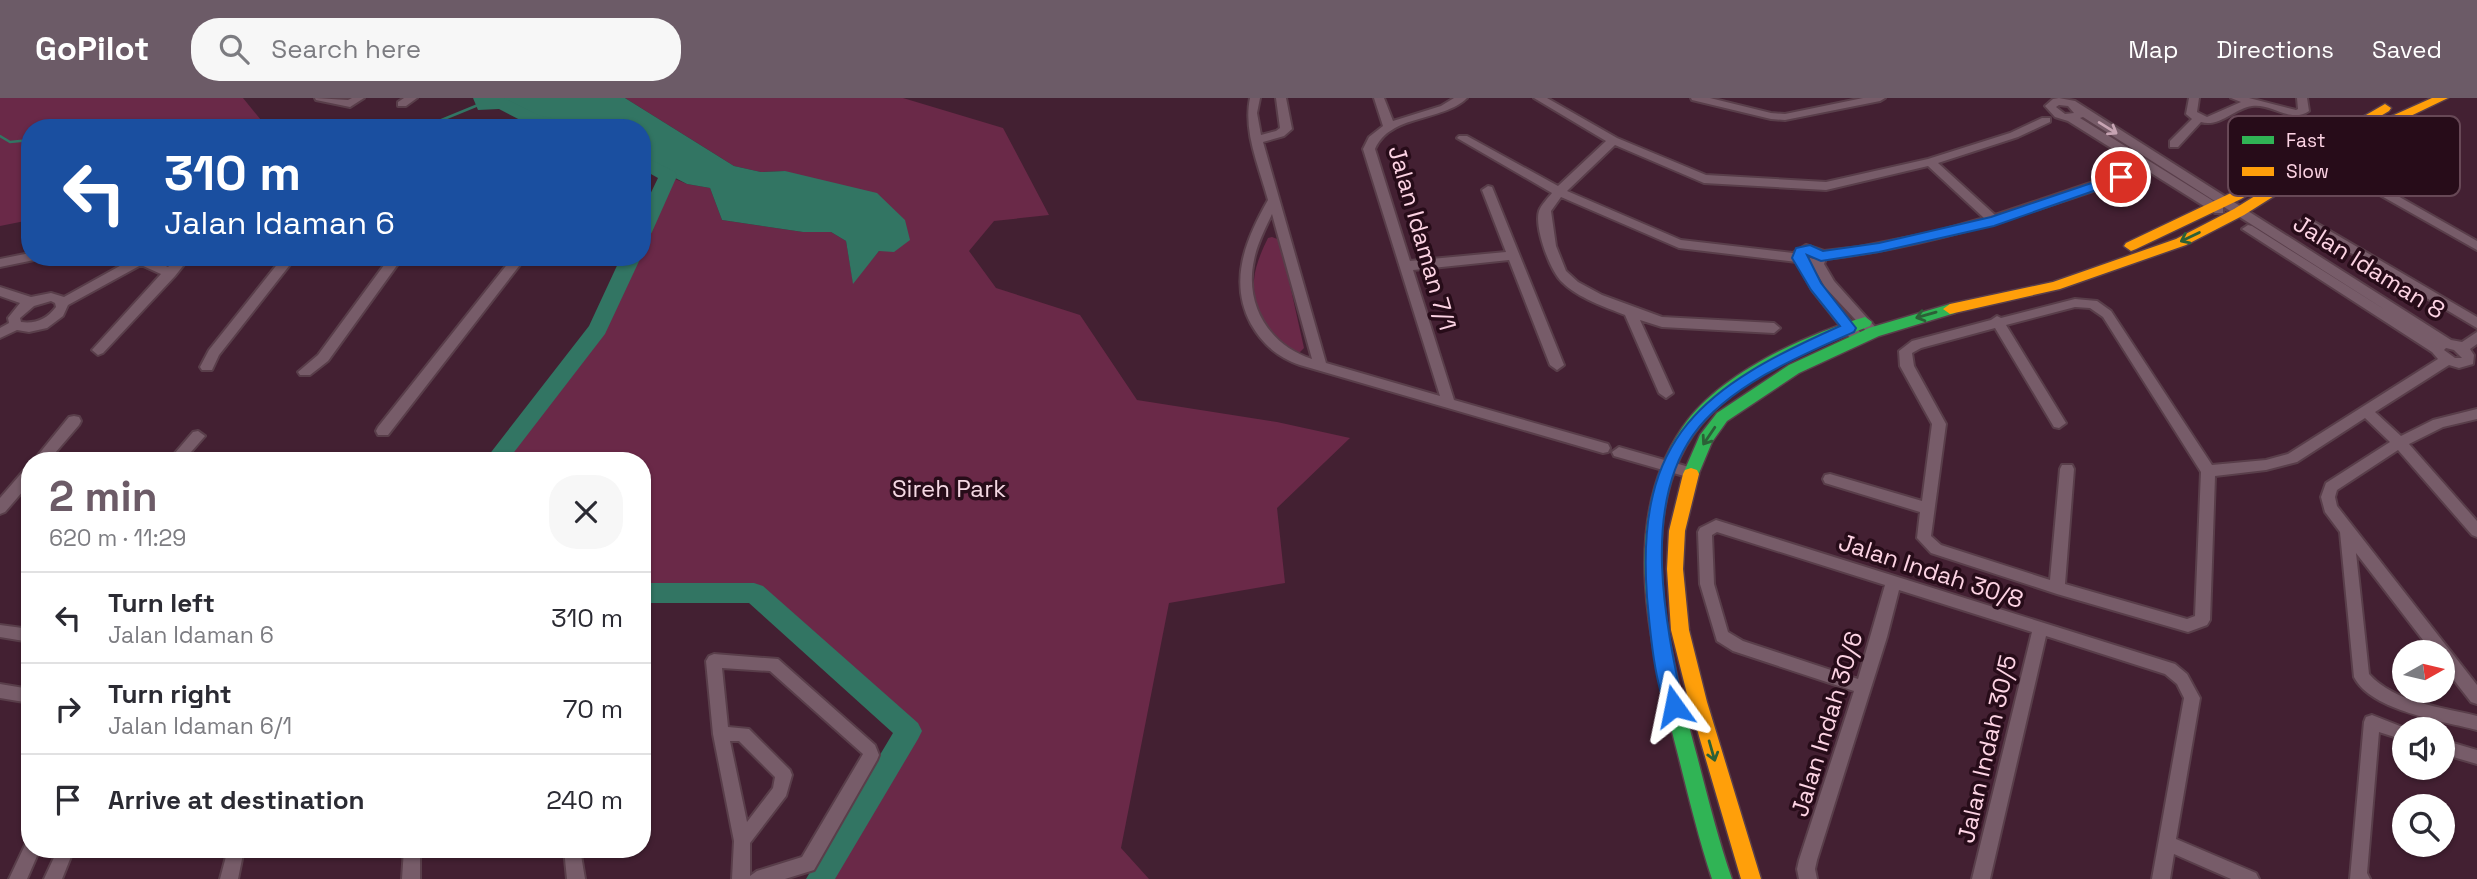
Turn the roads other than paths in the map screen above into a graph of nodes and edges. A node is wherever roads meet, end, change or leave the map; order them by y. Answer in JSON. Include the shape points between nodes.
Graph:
{"nodes":[{"id":1,"x":320,"y":98,"type":"edge"},
{"id":2,"x":359,"y":98,"type":"edge"},
{"id":3,"x":1255,"y":98,"type":"edge"},
{"id":4,"x":1280,"y":98,"type":"edge"},
{"id":5,"x":1379,"y":98,"type":"edge"},
{"id":6,"x":1462,"y":98,"type":"edge"},
{"id":7,"x":1539,"y":98,"type":"edge"},
{"id":8,"x":1696,"y":98,"type":"edge"},
{"id":9,"x":1880,"y":98,"type":"edge"},
{"id":10,"x":2193,"y":98,"type":"edge"},
{"id":11,"x":2236,"y":98,"type":"edge"},
{"id":12,"x":2408,"y":98,"type":"edge"},
{"id":13,"x":2442,"y":98,"type":"edge"},
{"id":14,"x":2050,"y":100,"type":"edge"},
{"id":15,"x":2251,"y":102,"type":"junction"},
{"id":16,"x":2303,"y":102,"type":"edge"},
{"id":17,"x":2074,"y":107,"type":"edge"},
{"id":18,"x":2369,"y":116,"type":"edge"},
{"id":19,"x":2402,"y":116,"type":"edge"},
{"id":20,"x":2198,"y":119,"type":"junction"},
{"id":21,"x":2046,"y":120,"type":"dead end"},
{"id":22,"x":1389,"y":127,"type":"junction"},
{"id":23,"x":1463,"y":138,"type":"dead end"},
{"id":24,"x":1256,"y":140,"type":"junction"},
{"id":25,"x":1613,"y":140,"type":"junction"},
{"id":26,"x":2174,"y":144,"type":"dead end"},
{"id":27,"x":1930,"y":162,"type":"junction"},
{"id":28,"x":2121,"y":177,"type":"dead end"},
{"id":29,"x":1488,"y":190,"type":"dead end"},
{"id":30,"x":1559,"y":192,"type":"junction"},
{"id":31,"x":2245,"y":196,"type":"edge"},
{"id":32,"x":2251,"y":196,"type":"edge"},
{"id":33,"x":2390,"y":196,"type":"edge"},
{"id":34,"x":1272,"y":202,"type":"junction"},
{"id":35,"x":2226,"y":210,"type":"junction"},
{"id":36,"x":1994,"y":221,"type":"junction"},
{"id":37,"x":2306,"y":221,"type":"dead end"},
{"id":38,"x":1257,"y":232,"type":"junction"},
{"id":39,"x":1281,"y":233,"type":"junction"},
{"id":40,"x":2477,"y":246,"type":"edge"},
{"id":41,"x":1513,"y":256,"type":"junction"},
{"id":42,"x":21,"y":259,"type":"edge"},
{"id":43,"x":1800,"y":259,"type":"junction"},
{"id":44,"x":1819,"y":260,"type":"junction"},
{"id":45,"x":0,"y":263,"type":"edge"},
{"id":46,"x":130,"y":266,"type":"edge"},
{"id":47,"x":157,"y":266,"type":"edge"},
{"id":48,"x":177,"y":266,"type":"edge"},
{"id":49,"x":283,"y":266,"type":"edge"},
{"id":50,"x":390,"y":266,"type":"edge"},
{"id":51,"x":513,"y":266,"type":"edge"},
{"id":52,"x":1407,"y":266,"type":"junction"},
{"id":53,"x":171,"y":273,"type":"junction"},
{"id":54,"x":0,"y":291,"type":"edge"},
{"id":55,"x":31,"y":302,"type":"junction"},
{"id":56,"x":62,"y":303,"type":"junction"},
{"id":57,"x":1630,"y":312,"type":"junction"},
{"id":58,"x":1997,"y":321,"type":"junction"},
{"id":59,"x":2477,"y":323,"type":"edge"},
{"id":60,"x":16,"y":325,"type":"junction"},
{"id":61,"x":1774,"y":328,"type":"dead end"},
{"id":62,"x":1862,"y":331,"type":"junction"},
{"id":63,"x":0,"y":333,"type":"edge"},
{"id":64,"x":2477,"y":337,"type":"edge"},
{"id":65,"x":98,"y":349,"type":"dead end"},
{"id":66,"x":2444,"y":351,"type":"junction"},
{"id":67,"x":1557,"y":365,"type":"dead end"},
{"id":68,"x":1320,"y":366,"type":"junction"},
{"id":69,"x":207,"y":367,"type":"dead end"},
{"id":70,"x":305,"y":372,"type":"dead end"},
{"id":71,"x":1665,"y":393,"type":"dead end"},
{"id":72,"x":1449,"y":404,"type":"junction"},
{"id":73,"x":2367,"y":411,"type":"junction"},
{"id":74,"x":2477,"y":414,"type":"edge"},
{"id":75,"x":74,"y":421,"type":"dead end"},
{"id":76,"x":2059,"y":423,"type":"dead end"},
{"id":77,"x":383,"y":431,"type":"dead end"},
{"id":78,"x":198,"y":436,"type":"dead end"},
{"id":79,"x":2401,"y":444,"type":"junction"},
{"id":80,"x":1603,"y":448,"type":"dead end"},
{"id":81,"x":48,"y":452,"type":"edge"},
{"id":82,"x":183,"y":452,"type":"edge"},
{"id":83,"x":1619,"y":452,"type":"dead end"},
{"id":84,"x":1669,"y":467,"type":"junction"},
{"id":85,"x":2067,"y":469,"type":"dead end"},
{"id":86,"x":2208,"y":471,"type":"junction"},
{"id":87,"x":1691,"y":473,"type":"junction"},
{"id":88,"x":1830,"y":479,"type":"dead end"},
{"id":89,"x":21,"y":484,"type":"edge"},
{"id":90,"x":0,"y":508,"type":"edge"},
{"id":91,"x":1927,"y":508,"type":"junction"},
{"id":92,"x":2477,"y":531,"type":"edge"},
{"id":93,"x":2347,"y":532,"type":"junction"},
{"id":94,"x":1893,"y":583,"type":"junction"},
{"id":95,"x":2057,"y":588,"type":"junction"},
{"id":96,"x":2040,"y":630,"type":"junction"},
{"id":97,"x":0,"y":631,"type":"edge"},
{"id":98,"x":21,"y":632,"type":"edge"},
{"id":99,"x":2433,"y":640,"type":"edge"},
{"id":100,"x":2455,"y":669,"type":"edge"},
{"id":101,"x":1863,"y":687,"type":"junction"},
{"id":102,"x":0,"y":691,"type":"edge"},
{"id":103,"x":21,"y":694,"type":"edge"},
{"id":104,"x":2477,"y":697,"type":"edge"},
{"id":105,"x":2477,"y":723,"type":"edge"},
{"id":106,"x":2392,"y":729,"type":"edge"},
{"id":107,"x":721,"y":734,"type":"junction"},
{"id":108,"x":2455,"y":751,"type":"edge"},
{"id":109,"x":2477,"y":757,"type":"edge"},
{"id":110,"x":742,"y":841,"type":"junction"},
{"id":111,"x":2167,"y":843,"type":"junction"},
{"id":112,"x":28,"y":858,"type":"edge"},
{"id":113,"x":62,"y":858,"type":"edge"},
{"id":114,"x":234,"y":858,"type":"edge"},
{"id":115,"x":412,"y":858,"type":"edge"},
{"id":116,"x":573,"y":858,"type":"edge"},
{"id":117,"x":18,"y":879,"type":"edge"},
{"id":118,"x":53,"y":879,"type":"edge"},
{"id":119,"x":229,"y":879,"type":"edge"},
{"id":120,"x":411,"y":879,"type":"edge"},
{"id":121,"x":576,"y":879,"type":"edge"},
{"id":122,"x":741,"y":879,"type":"edge"},
{"id":123,"x":757,"y":879,"type":"edge"},
{"id":124,"x":1722,"y":879,"type":"edge"},
{"id":125,"x":1751,"y":879,"type":"edge"},
{"id":126,"x":1808,"y":879,"type":"edge"},
{"id":127,"x":1981,"y":879,"type":"edge"},
{"id":128,"x":2161,"y":879,"type":"edge"},
{"id":129,"x":2250,"y":879,"type":"edge"},
{"id":130,"x":2361,"y":879,"type":"edge"}],
"edges":[{"from":1,"to":2,"type":"street","via":[[350,104]]},
{"from":3,"to":24,"type":"street"},
{"from":4,"to":24,"type":"street","via":[[1286,129]]},
{"from":5,"to":22,"type":"street"},
{"from":6,"to":22,"type":"street","name":"Jalan Idaman 7/1"},
{"from":7,"to":25,"type":"street"},
{"from":8,"to":9,"type":"street","via":[[1785,117]]},
{"from":10,"to":20,"type":"street","via":[[2190,111]]},
{"from":11,"to":15,"type":"street"},
{"from":12,"to":18,"type":"main road"},
{"from":13,"to":19,"type":"main road"},
{"from":14,"to":17,"type":"street","name":"Jalan Idaman 8","via":[[2053,112]]},
{"from":15,"to":16,"type":"street","via":[[2296,113],[2302,113]]},
{"from":15,"to":20,"type":"street","via":[[2212,121]]},
{"from":17,"to":35,"type":"street","name":"Jalan Idaman 8"},
{"from":20,"to":26,"type":"street"},
{"from":21,"to":27,"type":"street"},
{"from":22,"to":52,"type":"street","name":"Jalan Idaman 7/1","via":[[1376,136],[1370,149]]},
{"from":23,"to":30,"type":"street"},
{"from":24,"to":34,"type":"street"},
{"from":25,"to":27,"type":"street","via":[[1704,179],[1825,186]]},
{"from":25,"to":30,"type":"street"},
{"from":27,"to":36,"type":"street"},
{"from":28,"to":36,"type":"street"},
{"from":29,"to":41,"type":"street"},
{"from":30,"to":43,"type":"street","via":[[1679,244]]},
{"from":30,"to":57,"type":"street","via":[[1545,217],[1563,276]]},
{"from":31,"to":35,"type":"main road"},
{"from":32,"to":35,"type":"main road"},
{"from":33,"to":40,"type":"street"},
{"from":34,"to":38,"type":"street"},
{"from":34,"to":39,"type":"street"},
{"from":35,"to":62,"type":"main road","via":[[2045,275],[1933,299]]},
{"from":35,"to":66,"type":"street","name":"Jalan Idaman 8"},
{"from":36,"to":44,"type":"street"},
{"from":37,"to":59,"type":"street"},
{"from":38,"to":39,"type":"street"},
{"from":38,"to":68,"type":"street","via":[[1244,278],[1253,316],[1278,350]]},
{"from":39,"to":68,"type":"street"},
{"from":41,"to":52,"type":"street"},
{"from":41,"to":67,"type":"street"},
{"from":42,"to":45,"type":"street"},
{"from":43,"to":44,"type":"street","via":[[1799,253],[1806,249],[1816,252]]},
{"from":43,"to":62,"type":"street","via":[[1816,287]]},
{"from":44,"to":62,"type":"street","via":[[1829,285]]},
{"from":46,"to":56,"type":"street"},
{"from":47,"to":53,"type":"street"},
{"from":48,"to":53,"type":"street"},
{"from":49,"to":69,"type":"street"},
{"from":50,"to":70,"type":"street","via":[[323,358]]},
{"from":51,"to":77,"type":"street"},
{"from":52,"to":72,"type":"street","name":"Jalan Idaman 7/1"},
{"from":53,"to":65,"type":"street"},
{"from":54,"to":55,"type":"street"},
{"from":55,"to":56,"type":"street","via":[[51,298]]},
{"from":55,"to":60,"type":"street","via":[[16,314]]},
{"from":56,"to":60,"type":"street","via":[[61,311],[45,323],[25,328]]},
{"from":57,"to":61,"type":"street","via":[[1662,322]]},
{"from":57,"to":71,"type":"street"},
{"from":58,"to":76,"type":"street"},
{"from":58,"to":86,"type":"street","via":[[2075,303],[2093,304],[2107,314]]},
{"from":58,"to":91,"type":"street","via":[[1905,351],[1907,366],[1939,424]]},
{"from":60,"to":63,"type":"street"},
{"from":62,"to":84,"type":"main road","via":[[1782,358],[1741,383],[1688,431]]},
{"from":62,"to":87,"type":"main road","one_way":true,"via":[[1722,417],[1704,439]]},
{"from":64,"to":66,"type":"street","via":[[2462,349],[2469,358],[2465,362]]},
{"from":66,"to":73,"type":"street"},
{"from":68,"to":72,"type":"street"},
{"from":72,"to":80,"type":"street"},
{"from":73,"to":79,"type":"street"},
{"from":73,"to":86,"type":"street","via":[[2292,458]]},
{"from":74,"to":79,"type":"street","via":[[2448,418]]},
{"from":75,"to":81,"type":"street"},
{"from":78,"to":82,"type":"street"},
{"from":79,"to":92,"type":"street"},
{"from":79,"to":93,"type":"street","via":[[2331,487],[2330,508]]},
{"from":83,"to":84,"type":"street"},
{"from":84,"to":87,"type":"street"},
{"from":84,"to":124,"type":"main road","via":[[1654,524],[1658,632]]},
{"from":85,"to":95,"type":"street"},
{"from":86,"to":95,"type":"street","via":[[2202,620],[2188,626]]},
{"from":87,"to":125,"type":"main road","one_way":true,"via":[[1677,531],[1680,630]]},
{"from":88,"to":91,"type":"street"},
{"from":89,"to":90,"type":"street"},
{"from":91,"to":95,"type":"street","via":[[1923,534],[1936,549]]},
{"from":93,"to":99,"type":"street"},
{"from":93,"to":105,"type":"street","via":[[2365,683],[2382,696]]},
{"from":94,"to":96,"type":"street","name":"Jalan Indah 30/8"},
{"from":94,"to":101,"type":"street","name":"Jalan Indah 30/6"},
{"from":94,"to":101,"type":"street","name":"Jalan Indah 30/8","via":[[1716,526],[1705,532],[1707,584],[1722,636],[1728,642]]},
{"from":96,"to":111,"type":"street","name":"Jalan Indah 30/8","via":[[2170,669],[2188,688],[2192,698]]},
{"from":96,"to":127,"type":"street","name":"Jalan Indah 30/5"},
{"from":97,"to":98,"type":"street"},
{"from":100,"to":104,"type":"street"},
{"from":101,"to":126,"type":"street","name":"Jalan Indah 30/6","via":[[1808,860]]},
{"from":102,"to":103,"type":"street"},
{"from":106,"to":130,"type":"street","via":[[2372,722]]},
{"from":107,"to":110,"type":"street"},
{"from":107,"to":110,"type":"street","via":[[743,734],[784,775],[780,791]]},
{"from":107,"to":123,"type":"street","via":[[713,661],[773,664],[871,755],[808,864]]},
{"from":108,"to":109,"type":"street"},
{"from":110,"to":122,"type":"street"},
{"from":111,"to":128,"type":"street"},
{"from":111,"to":129,"type":"street"},
{"from":112,"to":117,"type":"street"},
{"from":113,"to":118,"type":"street"},
{"from":114,"to":119,"type":"street"},
{"from":115,"to":120,"type":"street"},
{"from":116,"to":121,"type":"street"}]}
